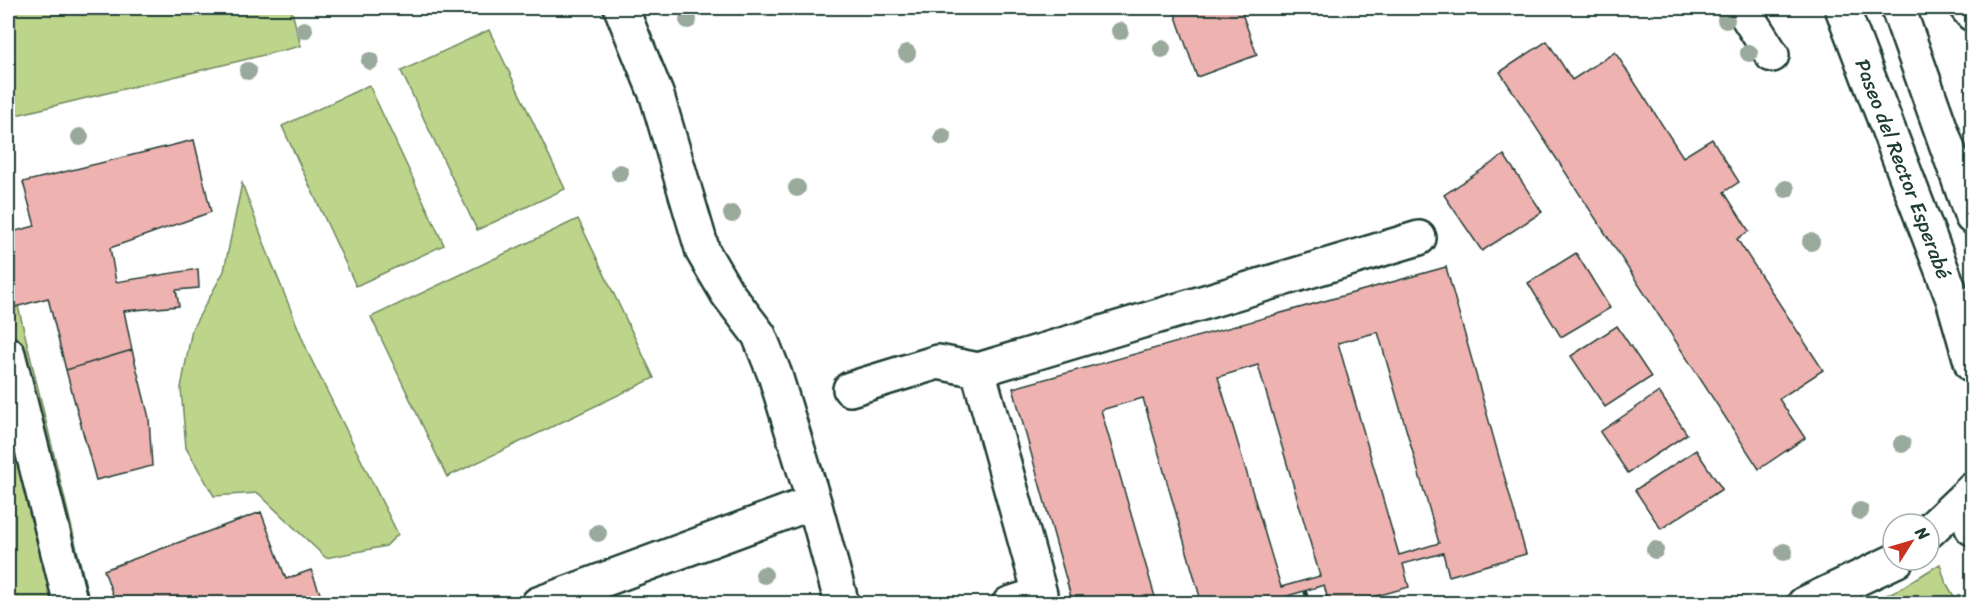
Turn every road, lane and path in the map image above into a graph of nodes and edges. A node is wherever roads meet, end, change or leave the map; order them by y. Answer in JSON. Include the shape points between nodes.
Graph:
{"nodes":[{"id":1,"x":621,"y":8,"type":"edge"},
{"id":2,"x":1742,"y":8,"type":"edge"},
{"id":3,"x":1842,"y":8,"type":"edge"},
{"id":4,"x":1898,"y":8,"type":"edge"},
{"id":5,"x":1967,"y":8,"type":"edge"},
{"id":6,"x":1972,"y":14,"type":"edge"},
{"id":7,"x":1772,"y":56,"type":"dead end"},
{"id":8,"x":1972,"y":217,"type":"edge"},
{"id":9,"x":1419,"y":238,"type":"dead end"},
{"id":10,"x":8,"y":354,"type":"edge"},
{"id":11,"x":1972,"y":365,"type":"edge"},
{"id":12,"x":978,"y":370,"type":"junction"},
{"id":13,"x":850,"y":389,"type":"dead end"},
{"id":14,"x":1972,"y":490,"type":"edge"},
{"id":15,"x":814,"y":502,"type":"junction"},
{"id":16,"x":1941,"y":520,"type":"edge"},
{"id":17,"x":1881,"y":567,"type":"edge"},
{"id":18,"x":1305,"y":591,"type":"dead end"},
{"id":19,"x":71,"y":603,"type":"edge"},
{"id":20,"x":538,"y":603,"type":"edge"},
{"id":21,"x":842,"y":603,"type":"edge"},
{"id":22,"x":1009,"y":603,"type":"edge"},
{"id":23,"x":1309,"y":603,"type":"edge"},
{"id":24,"x":1804,"y":603,"type":"edge"}],
"edges":[{"from":1,"to":15,"type":"main road","via":[[657,96],[703,252],[759,335]]},
{"from":2,"to":7,"type":"main road"},
{"from":3,"to":11,"type":"main road","name":"Paseo del Rector Esperabé","via":[[1953,298]]},
{"from":4,"to":8,"type":"main road"},
{"from":5,"to":6,"type":"main road"},
{"from":9,"to":12,"type":"main road"},
{"from":10,"to":19,"type":"main road"},
{"from":12,"to":13,"type":"main road","via":[[938,362]]},
{"from":12,"to":22,"type":"main road","via":[[1040,594]]},
{"from":14,"to":16,"type":"main road"},
{"from":15,"to":20,"type":"main road"},
{"from":15,"to":21,"type":"main road"},
{"from":17,"to":24,"type":"main road"},
{"from":18,"to":23,"type":"path"}]}
